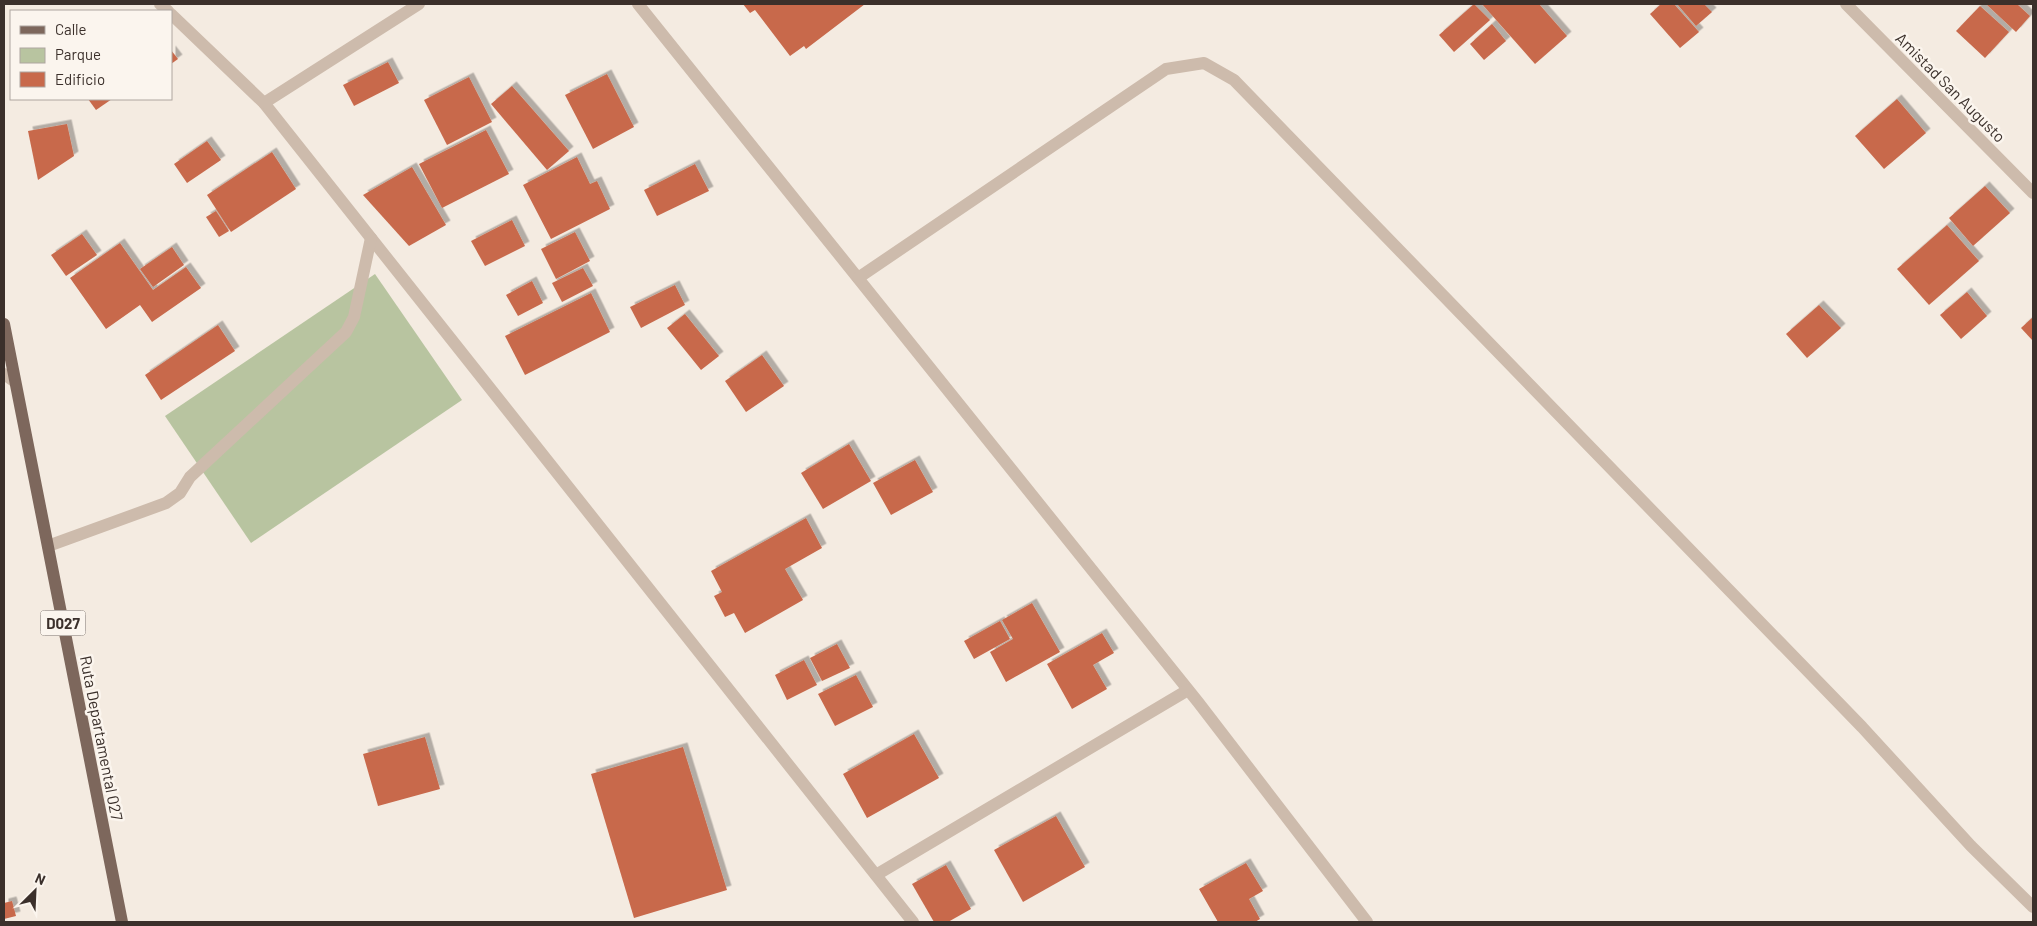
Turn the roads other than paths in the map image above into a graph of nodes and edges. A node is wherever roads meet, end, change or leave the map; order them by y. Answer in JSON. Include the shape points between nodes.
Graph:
{"nodes":[{"id":1,"x":418,"y":4,"type":"edge"},
{"id":2,"x":638,"y":4,"type":"edge"},
{"id":3,"x":1846,"y":4,"type":"edge"},
{"id":4,"x":172,"y":15,"type":"edge"},
{"id":5,"x":264,"y":103,"type":"junction"},
{"id":6,"x":2033,"y":193,"type":"edge"},
{"id":7,"x":371,"y":238,"type":"junction"},
{"id":8,"x":858,"y":278,"type":"junction"},
{"id":9,"x":4,"y":324,"type":"edge"},
{"id":10,"x":4,"y":374,"type":"edge"},
{"id":11,"x":15,"y":382,"type":"junction"},
{"id":12,"x":48,"y":546,"type":"junction"},
{"id":13,"x":1188,"y":690,"type":"junction"},
{"id":14,"x":876,"y":875,"type":"junction"},
{"id":15,"x":2033,"y":906,"type":"edge"},
{"id":16,"x":122,"y":922,"type":"edge"},
{"id":17,"x":913,"y":922,"type":"edge"},
{"id":18,"x":1366,"y":922,"type":"edge"}],
"edges":[{"from":1,"to":5,"type":"street"},
{"from":2,"to":8,"type":"street"},
{"from":3,"to":6,"type":"street","name":"Amistad San Augusto"},
{"from":4,"to":5,"type":"street"},
{"from":5,"to":7,"type":"street"},
{"from":7,"to":12,"type":"street","via":[[354,317],[346,332],[190,477],[180,493],[166,503]]},
{"from":7,"to":14,"type":"street"},
{"from":8,"to":13,"type":"street"},
{"from":8,"to":15,"type":"street","via":[[1166,69],[1204,63],[1234,80],[1862,727],[1971,846]]},
{"from":9,"to":11,"type":"main road","name":"Ruta Departamental 027","number":"D027"},
{"from":10,"to":11,"type":"street"},
{"from":11,"to":12,"type":"main road","name":"Ruta Departamental 027","number":"D027"},
{"from":12,"to":16,"type":"main road","name":"Ruta Departamental 027","number":"D027"},
{"from":13,"to":14,"type":"street"},
{"from":13,"to":18,"type":"street"},
{"from":14,"to":17,"type":"street"}]}
